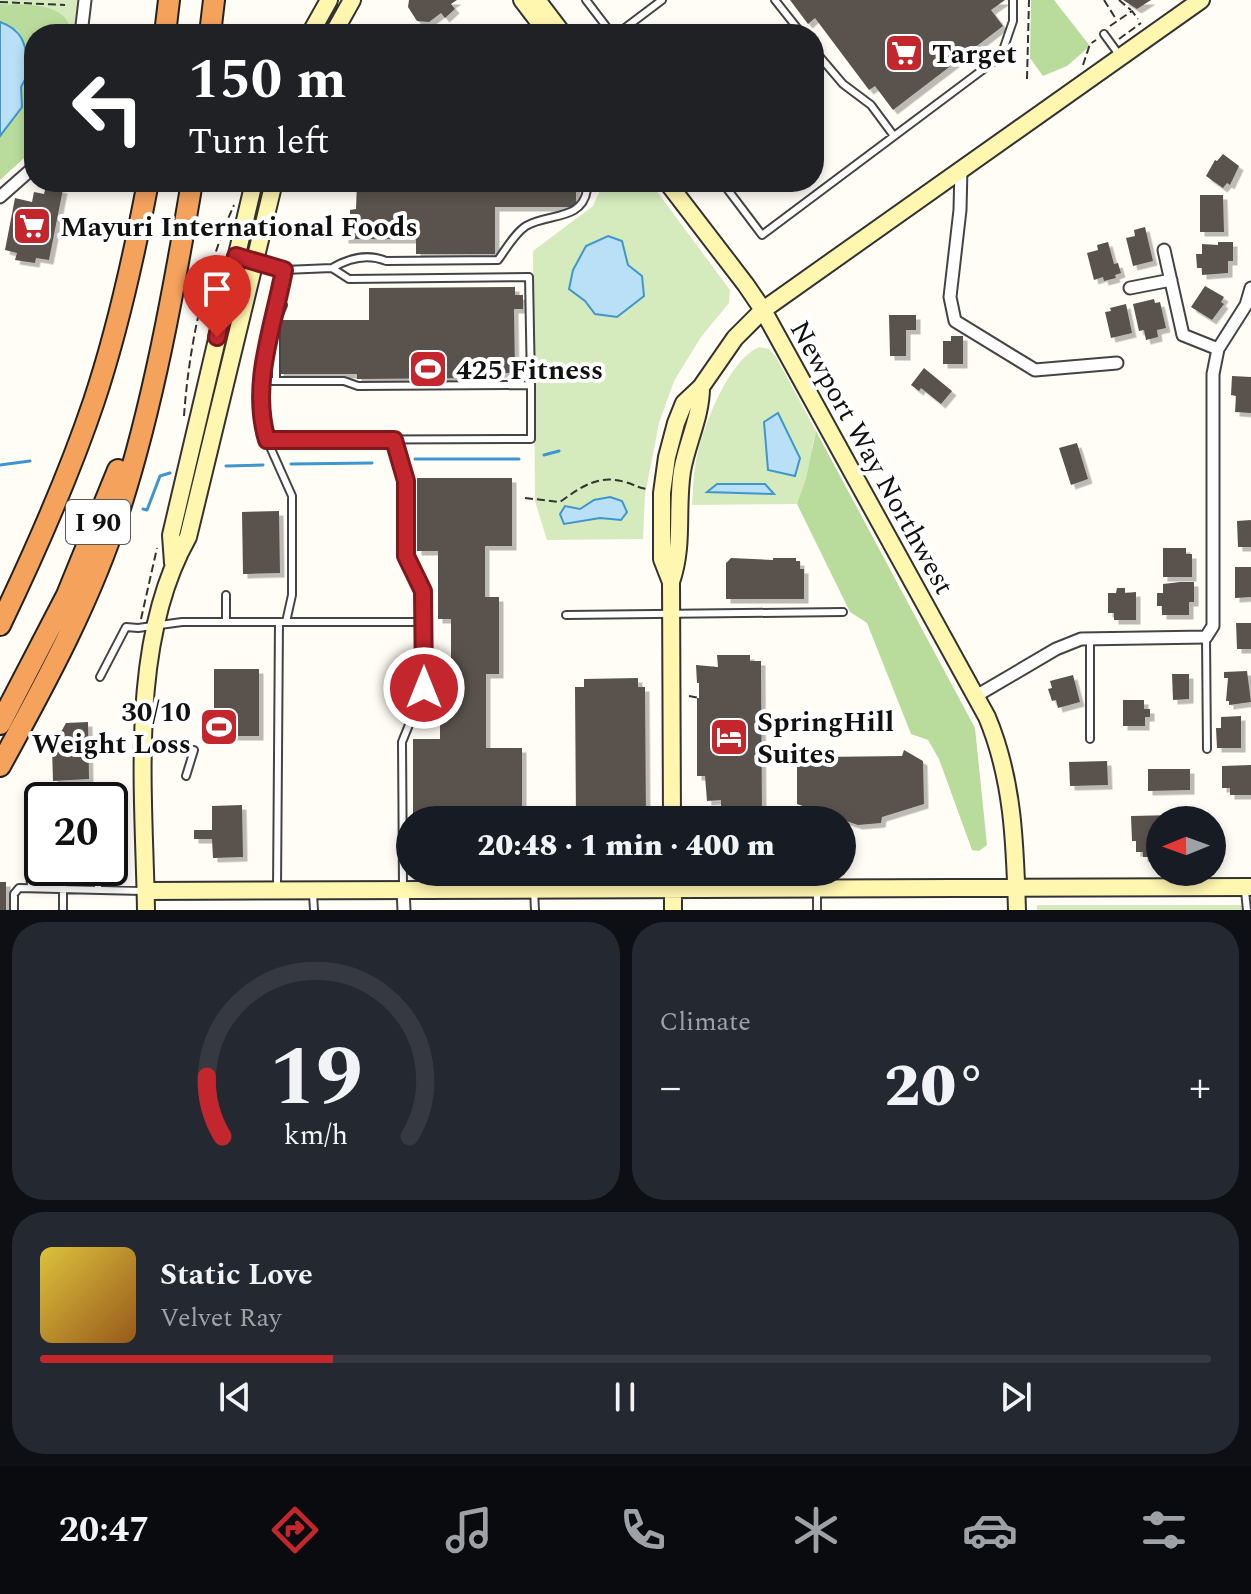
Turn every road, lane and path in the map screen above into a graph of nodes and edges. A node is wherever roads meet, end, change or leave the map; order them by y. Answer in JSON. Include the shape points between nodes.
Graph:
{"nodes":[{"id":1,"x":85,"y":0,"type":"edge"},
{"id":2,"x":169,"y":0,"type":"edge"},
{"id":3,"x":214,"y":0,"type":"edge"},
{"id":4,"x":329,"y":0,"type":"edge"},
{"id":5,"x":352,"y":0,"type":"edge"},
{"id":6,"x":522,"y":0,"type":"edge"},
{"id":7,"x":537,"y":0,"type":"edge"},
{"id":8,"x":586,"y":0,"type":"edge"},
{"id":9,"x":662,"y":0,"type":"edge"},
{"id":10,"x":775,"y":0,"type":"edge"},
{"id":11,"x":1013,"y":0,"type":"edge"},
{"id":12,"x":1029,"y":0,"type":"edge"},
{"id":13,"x":1104,"y":0,"type":"edge"},
{"id":14,"x":1119,"y":0,"type":"edge"},
{"id":15,"x":1201,"y":0,"type":"edge"},
{"id":16,"x":0,"y":2,"type":"edge"},
{"id":17,"x":65,"y":5,"type":"dead end"},
{"id":18,"x":1132,"y":11,"type":"junction"},
{"id":19,"x":1138,"y":19,"type":"dead end"},
{"id":20,"x":1118,"y":21,"type":"junction"},
{"id":21,"x":1141,"y":23,"type":"dead end"},
{"id":22,"x":82,"y":24,"type":"edge"},
{"id":23,"x":166,"y":24,"type":"edge"},
{"id":24,"x":211,"y":24,"type":"edge"},
{"id":25,"x":316,"y":24,"type":"edge"},
{"id":26,"x":339,"y":24,"type":"edge"},
{"id":27,"x":540,"y":24,"type":"edge"},
{"id":28,"x":555,"y":24,"type":"edge"},
{"id":29,"x":606,"y":24,"type":"edge"},
{"id":30,"x":628,"y":24,"type":"edge"},
{"id":31,"x":794,"y":24,"type":"edge"},
{"id":32,"x":1107,"y":32,"type":"joint"},
{"id":33,"x":1096,"y":40,"type":"dead end"},
{"id":34,"x":1116,"y":50,"type":"junction"},
{"id":35,"x":824,"y":62,"type":"edge"},
{"id":36,"x":1081,"y":70,"type":"dead end"},
{"id":37,"x":1027,"y":79,"type":"dead end"},
{"id":38,"x":894,"y":136,"type":"junction"},
{"id":39,"x":961,"y":168,"type":"junction"},
{"id":40,"x":24,"y":176,"type":"edge"},
{"id":41,"x":824,"y":188,"type":"edge"},
{"id":42,"x":146,"y":192,"type":"edge"},
{"id":43,"x":190,"y":192,"type":"edge"},
{"id":44,"x":252,"y":192,"type":"edge"},
{"id":45,"x":271,"y":192,"type":"edge"},
{"id":46,"x":587,"y":192,"type":"edge"},
{"id":47,"x":675,"y":192,"type":"edge"},
{"id":48,"x":730,"y":192,"type":"edge"},
{"id":49,"x":819,"y":192,"type":"edge"},
{"id":50,"x":0,"y":197,"type":"edge"},
{"id":51,"x":235,"y":201,"type":"dead end"},
{"id":52,"x":1164,"y":250,"type":"dead end"},
{"id":53,"x":236,"y":256,"type":"junction"},
{"id":54,"x":254,"y":260,"type":"junction"},
{"id":55,"x":332,"y":268,"type":"junction"},
{"id":56,"x":284,"y":270,"type":"junction"},
{"id":57,"x":1171,"y":280,"type":"junction"},
{"id":58,"x":1130,"y":288,"type":"dead end"},
{"id":59,"x":1251,"y":288,"type":"edge"},
{"id":60,"x":283,"y":305,"type":"dead end"},
{"id":61,"x":168,"y":309,"type":"junction"},
{"id":62,"x":763,"y":310,"type":"junction"},
{"id":63,"x":1218,"y":349,"type":"junction"},
{"id":64,"x":1117,"y":363,"type":"dead end"},
{"id":65,"x":262,"y":381,"type":"junction"},
{"id":66,"x":276,"y":381,"type":"junction"},
{"id":67,"x":531,"y":385,"type":"junction"},
{"id":68,"x":183,"y":417,"type":"dead end"},
{"id":69,"x":267,"y":440,"type":"junction"},
{"id":70,"x":394,"y":440,"type":"junction"},
{"id":71,"x":66,"y":476,"type":"junction"},
{"id":72,"x":650,"y":489,"type":"dead end"},
{"id":73,"x":525,"y":498,"type":"dead end"},
{"id":74,"x":160,"y":536,"type":"dead end"},
{"id":75,"x":173,"y":564,"type":"junction"},
{"id":76,"x":0,"y":594,"type":"edge"},
{"id":77,"x":226,"y":595,"type":"dead end"},
{"id":78,"x":843,"y":612,"type":"dead end"},
{"id":79,"x":566,"y":615,"type":"dead end"},
{"id":80,"x":671,"y":615,"type":"junction"},
{"id":81,"x":226,"y":622,"type":"junction"},
{"id":82,"x":282,"y":622,"type":"junction"},
{"id":83,"x":424,"y":622,"type":"junction"},
{"id":84,"x":0,"y":625,"type":"edge"},
{"id":85,"x":157,"y":625,"type":"junction"},
{"id":86,"x":138,"y":628,"type":"junction"},
{"id":87,"x":1206,"y":637,"type":"junction"},
{"id":88,"x":1090,"y":638,"type":"junction"},
{"id":89,"x":100,"y":677,"type":"dead end"},
{"id":90,"x":689,"y":696,"type":"dead end"},
{"id":91,"x":976,"y":696,"type":"junction"},
{"id":92,"x":699,"y":698,"type":"dead end"},
{"id":93,"x":0,"y":724,"type":"edge"},
{"id":94,"x":1090,"y":739,"type":"dead end"},
{"id":95,"x":1207,"y":749,"type":"dead end"},
{"id":96,"x":194,"y":750,"type":"dead end"},
{"id":97,"x":0,"y":766,"type":"edge"},
{"id":98,"x":186,"y":776,"type":"dead end"},
{"id":99,"x":672,"y":806,"type":"edge"},
{"id":100,"x":1146,"y":882,"type":"edge"},
{"id":101,"x":1226,"y":885,"type":"edge"},
{"id":102,"x":98,"y":886,"type":"edge"},
{"id":103,"x":568,"y":886,"type":"edge"},
{"id":104,"x":673,"y":886,"type":"edge"},
{"id":105,"x":817,"y":886,"type":"edge"},
{"id":106,"x":31,"y":887,"type":"joint"},
{"id":107,"x":1248,"y":887,"type":"edge"},
{"id":108,"x":63,"y":888,"type":"junction"},
{"id":109,"x":1017,"y":889,"type":"junction"},
{"id":110,"x":98,"y":890,"type":"junction"},
{"id":111,"x":277,"y":890,"type":"junction"},
{"id":112,"x":313,"y":890,"type":"junction"},
{"id":113,"x":403,"y":890,"type":"junction"},
{"id":114,"x":534,"y":890,"type":"junction"},
{"id":115,"x":568,"y":890,"type":"junction"},
{"id":116,"x":673,"y":890,"type":"junction"},
{"id":117,"x":817,"y":890,"type":"junction"},
{"id":118,"x":146,"y":891,"type":"junction"},
{"id":119,"x":14,"y":910,"type":"edge"},
{"id":120,"x":63,"y":910,"type":"edge"},
{"id":121,"x":146,"y":910,"type":"edge"},
{"id":122,"x":314,"y":910,"type":"edge"},
{"id":123,"x":404,"y":910,"type":"edge"},
{"id":124,"x":535,"y":910,"type":"edge"},
{"id":125,"x":673,"y":910,"type":"edge"},
{"id":126,"x":817,"y":910,"type":"edge"},
{"id":127,"x":1017,"y":910,"type":"edge"},
{"id":128,"x":1247,"y":910,"type":"edge"}],
"edges":[{"from":1,"to":22,"type":"street"},
{"from":2,"to":23,"type":"highway"},
{"from":3,"to":24,"type":"highway"},
{"from":4,"to":25,"type":"street"},
{"from":5,"to":26,"type":"street"},
{"from":6,"to":27,"type":"street"},
{"from":7,"to":28,"type":"street"},
{"from":8,"to":29,"type":"lane"},
{"from":9,"to":30,"type":"lane"},
{"from":10,"to":31,"type":"lane"},
{"from":11,"to":38,"type":"lane","via":[[1013,21],[1001,56]]},
{"from":12,"to":37,"type":"path"},
{"from":13,"to":20,"type":"path"},
{"from":14,"to":18,"type":"path"},
{"from":15,"to":34,"type":"street","name":"Newport Way Northwest"},
{"from":16,"to":17,"type":"path"},
{"from":18,"to":19,"type":"path"},
{"from":18,"to":20,"type":"path"},
{"from":20,"to":32,"type":"path"},
{"from":21,"to":34,"type":"path"},
{"from":32,"to":34,"type":"lane"},
{"from":33,"to":36,"type":"path"},
{"from":34,"to":39,"type":"street","name":"Newport Way Northwest"},
{"from":35,"to":38,"type":"lane","via":[[871,105]]},
{"from":38,"to":41,"type":"lane"},
{"from":39,"to":62,"type":"street","name":"Newport Way Northwest"},
{"from":39,"to":64,"type":"street","via":[[950,297],[955,321],[1035,370]]},
{"from":40,"to":50,"type":"street"},
{"from":42,"to":71,"type":"highway","number":"I 90","via":[[115,334]]},
{"from":43,"to":61,"type":"highway","number":"I 90"},
{"from":44,"to":53,"type":"street"},
{"from":45,"to":54,"type":"street"},
{"from":46,"to":55,"type":"lane","via":[[580,208],[522,228],[498,260],[349,258]]},
{"from":47,"to":62,"type":"street"},
{"from":48,"to":49,"type":"lane","via":[[762,235]]},
{"from":51,"to":68,"type":"path","via":[[196,327]]},
{"from":52,"to":57,"type":"street"},
{"from":53,"to":54,"type":"lane"},
{"from":53,"to":75,"type":"street","via":[[171,535]]},
{"from":54,"to":56,"type":"lane"},
{"from":54,"to":75,"type":"street","via":[[188,537]]},
{"from":55,"to":56,"type":"lane"},
{"from":55,"to":67,"type":"lane","via":[[349,279],[529,277]]},
{"from":56,"to":65,"type":"lane"},
{"from":57,"to":58,"type":"street"},
{"from":57,"to":63,"type":"street","via":[[1183,335]]},
{"from":59,"to":63,"type":"street"},
{"from":60,"to":66,"type":"lane","via":[[276,322]]},
{"from":61,"to":93,"type":"highway","number":"I 90","via":[[107,501],[67,595]]},
{"from":61,"to":97,"type":"highway","via":[[120,509],[80,607]]},
{"from":62,"to":80,"type":"street","via":[[684,403],[671,440],[664,477],[662,559],[671,582]]},
{"from":62,"to":91,"type":"street","name":"Newport Way Northwest"},
{"from":63,"to":87,"type":"street","via":[[1213,374],[1213,626]]},
{"from":65,"to":66,"type":"lane"},
{"from":65,"to":69,"type":"lane"},
{"from":66,"to":67,"type":"lane"},
{"from":67,"to":70,"type":"lane","via":[[531,439]]},
{"from":69,"to":70,"type":"lane"},
{"from":69,"to":82,"type":"lane","via":[[292,496],[292,595]]},
{"from":70,"to":83,"type":"lane","via":[[406,481],[406,556],[423,591]]},
{"from":71,"to":76,"type":"highway"},
{"from":71,"to":84,"type":"highway","number":"I 90"},
{"from":72,"to":73,"type":"path","via":[[603,479],[587,483],[560,502]]},
{"from":74,"to":86,"type":"path"},
{"from":75,"to":85,"type":"street"},
{"from":77,"to":81,"type":"lane"},
{"from":78,"to":80,"type":"lane"},
{"from":79,"to":80,"type":"lane"},
{"from":80,"to":99,"type":"street"},
{"from":81,"to":82,"type":"lane"},
{"from":81,"to":85,"type":"lane"},
{"from":82,"to":83,"type":"lane"},
{"from":82,"to":111,"type":"lane"},
{"from":83,"to":113,"type":"lane","via":[[423,695],[402,742]]},
{"from":85,"to":86,"type":"lane"},
{"from":85,"to":118,"type":"street","via":[[145,725]]},
{"from":86,"to":89,"type":"lane","via":[[126,627]]},
{"from":87,"to":88,"type":"street"},
{"from":87,"to":95,"type":"lane"},
{"from":88,"to":91,"type":"street","via":[[1056,649]]},
{"from":88,"to":94,"type":"lane"},
{"from":90,"to":92,"type":"path"},
{"from":91,"to":109,"type":"street","name":"Newport Way Northwest","via":[[1007,777]]},
{"from":96,"to":98,"type":"lane"},
{"from":100,"to":109,"type":"street"},
{"from":101,"to":107,"type":"street"},
{"from":102,"to":110,"type":"lane"},
{"from":103,"to":115,"type":"lane"},
{"from":104,"to":116,"type":"street"},
{"from":105,"to":117,"type":"lane"},
{"from":106,"to":108,"type":"lane"},
{"from":106,"to":119,"type":"lane","via":[[16,891]]},
{"from":107,"to":128,"type":"lane"},
{"from":108,"to":110,"type":"lane"},
{"from":108,"to":120,"type":"lane"},
{"from":109,"to":117,"type":"street"},
{"from":109,"to":127,"type":"street","name":"Newport Way Northwest"},
{"from":110,"to":118,"type":"lane"},
{"from":111,"to":112,"type":"street"},
{"from":111,"to":118,"type":"street"},
{"from":112,"to":113,"type":"street"},
{"from":112,"to":122,"type":"lane"},
{"from":113,"to":114,"type":"street"},
{"from":113,"to":123,"type":"street"},
{"from":114,"to":115,"type":"street"},
{"from":114,"to":124,"type":"lane"},
{"from":115,"to":116,"type":"street"},
{"from":116,"to":117,"type":"street"},
{"from":116,"to":125,"type":"street"},
{"from":117,"to":126,"type":"lane"},
{"from":118,"to":121,"type":"street"}]}
